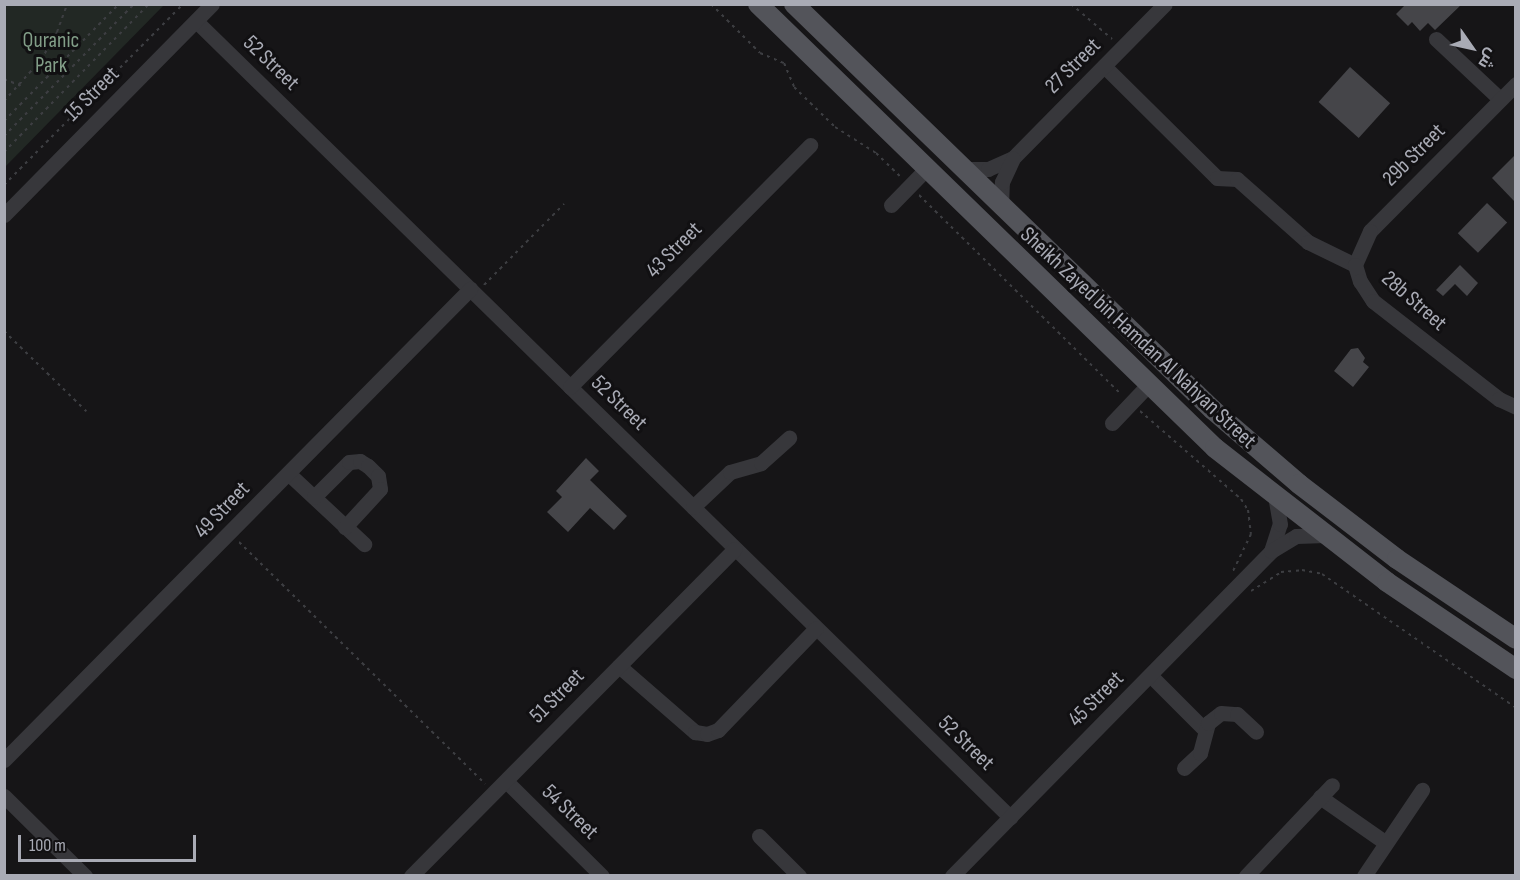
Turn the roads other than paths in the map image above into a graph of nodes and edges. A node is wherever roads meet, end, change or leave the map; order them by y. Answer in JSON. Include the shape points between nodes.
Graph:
{"nodes":[{"id":1,"x":212,"y":4,"type":"edge"},
{"id":2,"x":758,"y":4,"type":"edge"},
{"id":3,"x":794,"y":4,"type":"edge"},
{"id":4,"x":1165,"y":4,"type":"edge"},
{"id":5,"x":196,"y":21,"type":"junction"},
{"id":6,"x":1436,"y":39,"type":"dead end"},
{"id":7,"x":1104,"y":66,"type":"junction"},
{"id":8,"x":1515,"y":84,"type":"edge"},
{"id":9,"x":1500,"y":99,"type":"junction"},
{"id":10,"x":810,"y":145,"type":"dead end"},
{"id":11,"x":1012,"y":158,"type":"junction"},
{"id":12,"x":926,"y":169,"type":"junction"},
{"id":13,"x":962,"y":169,"type":"junction"},
{"id":14,"x":891,"y":205,"type":"dead end"},
{"id":15,"x":1001,"y":208,"type":"junction"},
{"id":16,"x":4,"y":215,"type":"edge"},
{"id":17,"x":1355,"y":265,"type":"junction"},
{"id":18,"x":472,"y":291,"type":"junction"},
{"id":19,"x":1127,"y":364,"type":"junction"},
{"id":20,"x":1148,"y":385,"type":"junction"},
{"id":21,"x":570,"y":387,"type":"junction"},
{"id":22,"x":1515,"y":407,"type":"edge"},
{"id":23,"x":1213,"y":410,"type":"junction"},
{"id":24,"x":1112,"y":423,"type":"dead end"},
{"id":25,"x":789,"y":438,"type":"dead end"},
{"id":26,"x":1215,"y":448,"type":"junction"},
{"id":27,"x":289,"y":474,"type":"junction"},
{"id":28,"x":1299,"y":484,"type":"junction"},
{"id":29,"x":1275,"y":495,"type":"junction"},
{"id":30,"x":314,"y":497,"type":"junction"},
{"id":31,"x":693,"y":507,"type":"junction"},
{"id":32,"x":345,"y":526,"type":"junction"},
{"id":33,"x":1326,"y":535,"type":"junction"},
{"id":34,"x":364,"y":544,"type":"dead end"},
{"id":35,"x":735,"y":549,"type":"junction"},
{"id":36,"x":1271,"y":551,"type":"junction"},
{"id":37,"x":816,"y":628,"type":"junction"},
{"id":38,"x":1515,"y":639,"type":"edge"},
{"id":39,"x":619,"y":666,"type":"junction"},
{"id":40,"x":1515,"y":669,"type":"edge"},
{"id":41,"x":1151,"y":676,"type":"junction"},
{"id":42,"x":1204,"y":730,"type":"junction"},
{"id":43,"x":1256,"y":732,"type":"dead end"},
{"id":44,"x":4,"y":760,"type":"edge"},
{"id":45,"x":1184,"y":768,"type":"dead end"},
{"id":46,"x":506,"y":780,"type":"junction"},
{"id":47,"x":1332,"y":785,"type":"dead end"},
{"id":48,"x":1422,"y":790,"type":"dead end"},
{"id":49,"x":4,"y":796,"type":"edge"},
{"id":50,"x":1320,"y":797,"type":"junction"},
{"id":51,"x":1010,"y":817,"type":"junction"},
{"id":52,"x":759,"y":836,"type":"dead end"},
{"id":53,"x":1386,"y":843,"type":"junction"},
{"id":54,"x":85,"y":876,"type":"edge"},
{"id":55,"x":411,"y":876,"type":"edge"},
{"id":56,"x":602,"y":876,"type":"edge"},
{"id":57,"x":799,"y":876,"type":"edge"},
{"id":58,"x":952,"y":876,"type":"edge"},
{"id":59,"x":1246,"y":876,"type":"edge"},
{"id":60,"x":1364,"y":876,"type":"edge"}],
"edges":[{"from":1,"to":5,"type":"street","name":"15 Street"},
{"from":2,"to":12,"type":"main road","name":"Sheikh Zayed bin Hamdan Al Nahyan Street"},
{"from":3,"to":13,"type":"main road","name":"Sheikh Zayed bin Hamdan Al Nahyan Street"},
{"from":4,"to":7,"type":"street","name":"27 Street"},
{"from":5,"to":16,"type":"street","name":"15 Street"},
{"from":5,"to":18,"type":"street","name":"52 Street"},
{"from":6,"to":9,"type":"street"},
{"from":7,"to":11,"type":"street","name":"27 Street"},
{"from":7,"to":17,"type":"street","name":"28b Street","via":[[1217,178],[1237,179],[1313,246]]},
{"from":8,"to":9,"type":"street","name":"29b Street"},
{"from":9,"to":17,"type":"street","name":"29b Street","via":[[1370,231]]},
{"from":10,"to":21,"type":"street","name":"43 Street"},
{"from":11,"to":13,"type":"street","name":"27 Street","via":[[988,169]]},
{"from":11,"to":15,"type":"street","name":"27 Street","via":[[1002,182]]},
{"from":12,"to":14,"type":"street"},
{"from":12,"to":19,"type":"main road","name":"Sheikh Zayed bin Hamdan Al Nahyan Street"},
{"from":13,"to":15,"type":"main road","name":"Sheikh Zayed bin Hamdan Al Nahyan Street"},
{"from":15,"to":23,"type":"main road","name":"Sheikh Zayed bin Hamdan Al Nahyan Street"},
{"from":17,"to":22,"type":"street","name":"28b Street","via":[[1364,289],[1374,301],[1499,399]]},
{"from":18,"to":21,"type":"street","name":"52 Street"},
{"from":18,"to":27,"type":"street","name":"49 Street"},
{"from":19,"to":20,"type":"main road","name":"Sheikh Zayed bin Hamdan Al Nahyan Street"},
{"from":19,"to":23,"type":"main road","via":[[1154,380],[1194,415],[1206,416]]},
{"from":20,"to":24,"type":"street"},
{"from":20,"to":26,"type":"main road","name":"Sheikh Zayed bin Hamdan Al Nahyan Street"},
{"from":21,"to":31,"type":"street","name":"52 Street"},
{"from":23,"to":28,"type":"main road","name":"Sheikh Zayed bin Hamdan Al Nahyan Street"},
{"from":25,"to":31,"type":"street","via":[[761,463],[730,472]]},
{"from":26,"to":28,"type":"main road","via":[[1219,441],[1230,439]]},
{"from":26,"to":29,"type":"main road","name":"Sheikh Zayed bin Hamdan Al Nahyan Street"},
{"from":27,"to":30,"type":"street"},
{"from":27,"to":44,"type":"street","name":"49 Street"},
{"from":28,"to":38,"type":"main road","name":"Sheikh Zayed bin Hamdan Al Nahyan Street","via":[[1396,559]]},
{"from":29,"to":33,"type":"main road","name":"Sheikh Zayed bin Hamdan Al Nahyan Street"},
{"from":29,"to":36,"type":"street","name":"45 Street","via":[[1280,524]]},
{"from":30,"to":32,"type":"street"},
{"from":30,"to":32,"type":"street","via":[[349,462],[360,461],[368,466],[380,480],[380,489]]},
{"from":31,"to":35,"type":"street","name":"52 Street"},
{"from":32,"to":34,"type":"street"},
{"from":33,"to":36,"type":"street","name":"45 Street","via":[[1296,536]]},
{"from":33,"to":40,"type":"main road","name":"Sheikh Zayed bin Hamdan Al Nahyan Street","via":[[1386,582]]},
{"from":35,"to":37,"type":"street","name":"52 Street"},
{"from":35,"to":39,"type":"street","name":"51 Street"},
{"from":36,"to":41,"type":"street","name":"45 Street"},
{"from":37,"to":39,"type":"street","via":[[718,730],[707,734],[695,732]]},
{"from":37,"to":51,"type":"street","name":"52 Street"},
{"from":39,"to":46,"type":"street","name":"51 Street"},
{"from":41,"to":42,"type":"street"},
{"from":41,"to":51,"type":"street","name":"45 Street"},
{"from":42,"to":43,"type":"street","via":[[1214,717],[1229,712],[1244,718]]},
{"from":42,"to":45,"type":"street","via":[[1200,753]]},
{"from":46,"to":55,"type":"street","name":"51 Street"},
{"from":46,"to":56,"type":"street","name":"54 Street"},
{"from":47,"to":50,"type":"street"},
{"from":48,"to":53,"type":"street"},
{"from":49,"to":54,"type":"street"},
{"from":50,"to":53,"type":"street"},
{"from":50,"to":59,"type":"street"},
{"from":51,"to":58,"type":"street","name":"45 Street"},
{"from":52,"to":57,"type":"street"},
{"from":53,"to":60,"type":"street"}]}
